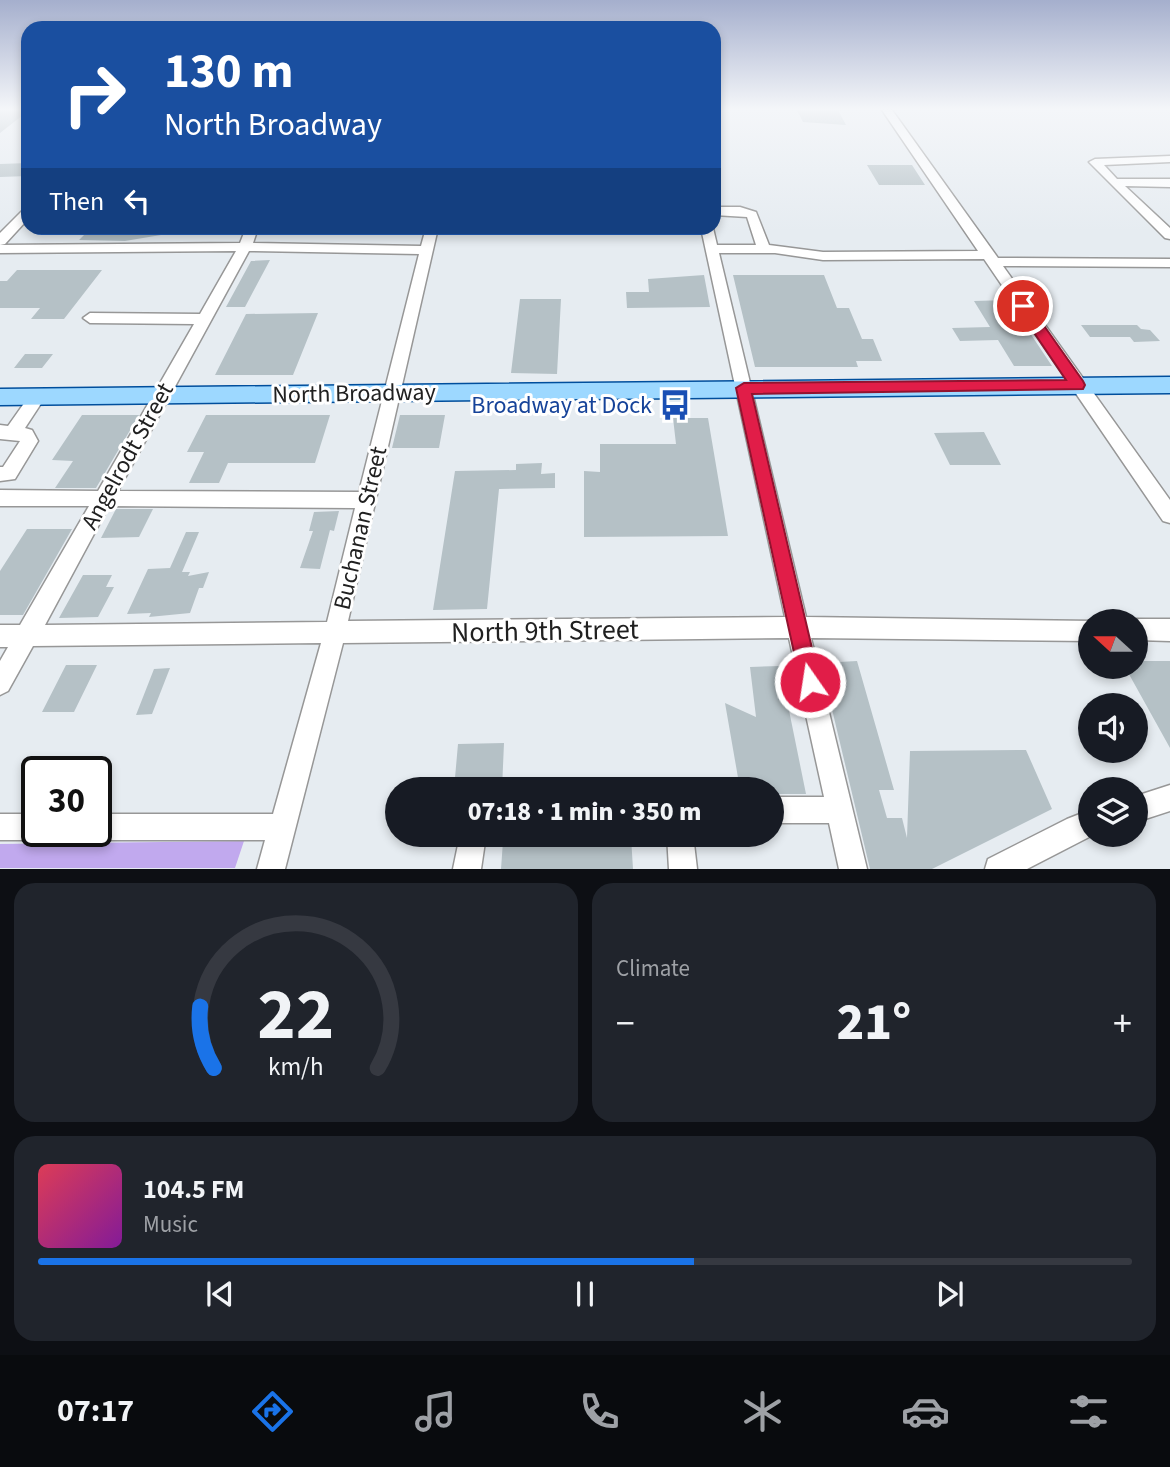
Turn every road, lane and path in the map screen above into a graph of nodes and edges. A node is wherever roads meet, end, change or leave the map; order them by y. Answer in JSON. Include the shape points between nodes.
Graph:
{"nodes":[{"id":1,"x":915,"y":151,"type":"edge"},
{"id":2,"x":1170,"y":159,"type":"edge"},
{"id":3,"x":1114,"y":182,"type":"junction"},
{"id":4,"x":1170,"y":183,"type":"edge"},
{"id":5,"x":721,"y":211,"type":"edge"},
{"id":6,"x":21,"y":219,"type":"edge"},
{"id":7,"x":249,"y":235,"type":"edge"},
{"id":8,"x":430,"y":235,"type":"edge"},
{"id":9,"x":709,"y":235,"type":"edge"},
{"id":10,"x":1170,"y":235,"type":"edge"},
{"id":11,"x":0,"y":241,"type":"edge"},
{"id":12,"x":245,"y":247,"type":"junction"},
{"id":13,"x":712,"y":248,"type":"junction"},
{"id":14,"x":764,"y":248,"type":"junction"},
{"id":15,"x":0,"y":249,"type":"edge"},
{"id":16,"x":426,"y":250,"type":"junction"},
{"id":17,"x":990,"y":259,"type":"junction"},
{"id":18,"x":1170,"y":263,"type":"edge"},
{"id":19,"x":90,"y":318,"type":"dead end"},
{"id":20,"x":205,"y":319,"type":"junction"},
{"id":21,"x":1078,"y":385,"type":"junction"},
{"id":22,"x":1170,"y":385,"type":"edge"},
{"id":23,"x":744,"y":388,"type":"junction"},
{"id":24,"x":392,"y":393,"type":"junction"},
{"id":25,"x":162,"y":395,"type":"junction"},
{"id":26,"x":38,"y":396,"type":"junction"},
{"id":27,"x":0,"y":397,"type":"edge"},
{"id":28,"x":6,"y":432,"type":"edge"},
{"id":29,"x":0,"y":474,"type":"edge"},
{"id":30,"x":104,"y":497,"type":"junction"},
{"id":31,"x":0,"y":498,"type":"edge"},
{"id":32,"x":366,"y":500,"type":"junction"},
{"id":33,"x":1170,"y":514,"type":"edge"},
{"id":34,"x":797,"y":627,"type":"junction"},
{"id":35,"x":1078,"y":630,"type":"edge"},
{"id":36,"x":1148,"y":630,"type":"edge"},
{"id":37,"x":1170,"y":630,"type":"edge"},
{"id":38,"x":335,"y":632,"type":"junction"},
{"id":39,"x":0,"y":636,"type":"edge"},
{"id":40,"x":26,"y":636,"type":"junction"},
{"id":41,"x":0,"y":683,"type":"edge"},
{"id":42,"x":1170,"y":798,"type":"edge"},
{"id":43,"x":1148,"y":805,"type":"edge"},
{"id":44,"x":784,"y":810,"type":"edge"},
{"id":45,"x":840,"y":810,"type":"junction"},
{"id":46,"x":0,"y":827,"type":"edge"},
{"id":47,"x":21,"y":827,"type":"edge"},
{"id":48,"x":112,"y":827,"type":"edge"},
{"id":49,"x":283,"y":827,"type":"junction"},
{"id":50,"x":1078,"y":827,"type":"edge"},
{"id":51,"x":471,"y":847,"type":"edge"},
{"id":52,"x":681,"y":847,"type":"edge"},
{"id":53,"x":271,"y":869,"type":"edge"},
{"id":54,"x":467,"y":869,"type":"edge"},
{"id":55,"x":683,"y":869,"type":"edge"},
{"id":56,"x":853,"y":869,"type":"edge"},
{"id":57,"x":998,"y":869,"type":"edge"}],
"edges":[{"from":1,"to":17,"type":"street"},
{"from":2,"to":3,"type":"street","via":[[1095,162]]},
{"from":3,"to":4,"type":"street"},
{"from":3,"to":10,"type":"street"},
{"from":5,"to":14,"type":"street","via":[[752,215]]},
{"from":6,"to":11,"type":"street"},
{"from":7,"to":12,"type":"street","name":"Angelrodt Street"},
{"from":8,"to":16,"type":"street","name":"Buchanan Street"},
{"from":9,"to":13,"type":"street"},
{"from":12,"to":15,"type":"street"},
{"from":12,"to":16,"type":"street"},
{"from":12,"to":20,"type":"street","name":"Angelrodt Street"},
{"from":13,"to":14,"type":"street"},
{"from":13,"to":23,"type":"street"},
{"from":14,"to":17,"type":"street","via":[[822,256]]},
{"from":16,"to":24,"type":"street","name":"Buchanan Street"},
{"from":17,"to":18,"type":"street"},
{"from":17,"to":21,"type":"street"},
{"from":19,"to":20,"type":"street"},
{"from":20,"to":25,"type":"street","name":"Angelrodt Street"},
{"from":21,"to":22,"type":"main road","name":"North Broadway"},
{"from":21,"to":23,"type":"main road","name":"North Broadway"},
{"from":21,"to":33,"type":"street"},
{"from":23,"to":24,"type":"main road","name":"North Broadway"},
{"from":23,"to":34,"type":"street"},
{"from":24,"to":25,"type":"main road","name":"North Broadway"},
{"from":24,"to":32,"type":"street","name":"Buchanan Street"},
{"from":25,"to":26,"type":"main road","name":"North Broadway"},
{"from":25,"to":30,"type":"street","name":"Angelrodt Street"},
{"from":26,"to":27,"type":"main road","name":"North Broadway"},
{"from":26,"to":28,"type":"street"},
{"from":28,"to":29,"type":"street","via":[[26,435],[29,441],[8,474]]},
{"from":30,"to":31,"type":"street"},
{"from":30,"to":32,"type":"street"},
{"from":30,"to":40,"type":"street","name":"Angelrodt Street"},
{"from":32,"to":38,"type":"street","name":"Buchanan Street"},
{"from":34,"to":35,"type":"street","name":"North 9th Street"},
{"from":34,"to":38,"type":"street","name":"North 9th Street"},
{"from":34,"to":45,"type":"street"},
{"from":36,"to":37,"type":"street"},
{"from":38,"to":40,"type":"street","name":"North 9th Street"},
{"from":38,"to":49,"type":"street","name":"Buchanan Street"},
{"from":39,"to":40,"type":"street","name":"North 9th Street"},
{"from":40,"to":41,"type":"street","name":"Angelrodt Street"},
{"from":42,"to":43,"type":"street"},
{"from":44,"to":45,"type":"street"},
{"from":45,"to":56,"type":"street"},
{"from":46,"to":47,"type":"street"},
{"from":48,"to":49,"type":"street"},
{"from":49,"to":53,"type":"street","name":"Buchanan Street"},
{"from":50,"to":57,"type":"street"},
{"from":51,"to":54,"type":"street"},
{"from":52,"to":55,"type":"street"}]}
